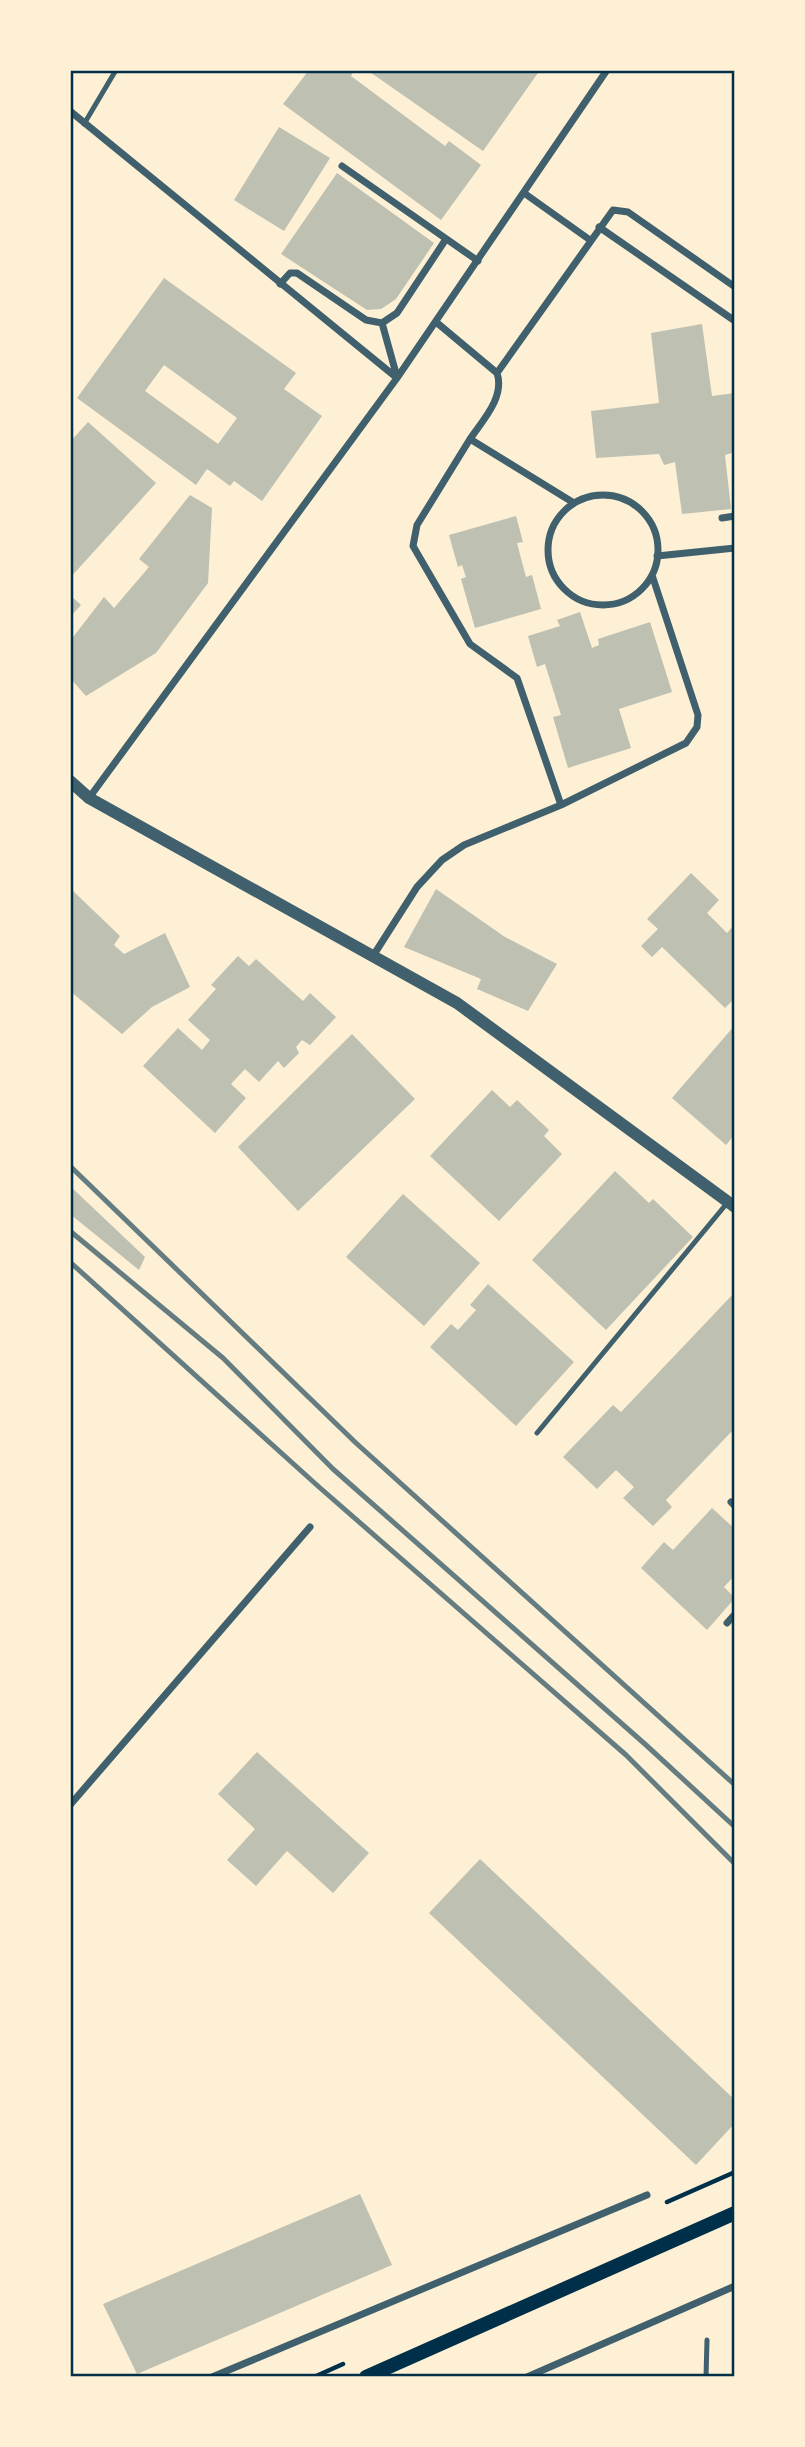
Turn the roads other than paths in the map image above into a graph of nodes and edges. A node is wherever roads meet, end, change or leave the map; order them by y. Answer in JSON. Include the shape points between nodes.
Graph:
{"nodes":[{"id":1,"x":117,"y":70,"type":"edge"},
{"id":2,"x":607,"y":70,"type":"edge"},
{"id":3,"x":70,"y":111,"type":"edge"},
{"id":4,"x":84,"y":124,"type":"junction"},
{"id":5,"x":342,"y":166,"type":"dead end"},
{"id":6,"x":524,"y":193,"type":"junction"},
{"id":7,"x":599,"y":227,"type":"junction"},
{"id":8,"x":446,"y":239,"type":"junction"},
{"id":9,"x":590,"y":240,"type":"junction"},
{"id":10,"x":478,"y":261,"type":"junction"},
{"id":11,"x":280,"y":284,"type":"junction"},
{"id":12,"x":735,"y":287,"type":"edge"},
{"id":13,"x":735,"y":321,"type":"edge"},
{"id":14,"x":436,"y":322,"type":"junction"},
{"id":15,"x":382,"y":323,"type":"junction"},
{"id":16,"x":497,"y":373,"type":"junction"},
{"id":17,"x":397,"y":378,"type":"junction"},
{"id":18,"x":470,"y":439,"type":"junction"},
{"id":19,"x":574,"y":503,"type":"junction"},
{"id":20,"x":735,"y":516,"type":"edge"},
{"id":21,"x":722,"y":518,"type":"dead end"},
{"id":22,"x":735,"y":548,"type":"edge"},
{"id":23,"x":657,"y":556,"type":"junction"},
{"id":24,"x":652,"y":575,"type":"junction"},
{"id":25,"x":70,"y":781,"type":"edge"},
{"id":26,"x":89,"y":798,"type":"junction"},
{"id":27,"x":561,"y":805,"type":"junction"},
{"id":28,"x":373,"y":956,"type":"junction"},
{"id":29,"x":733,"y":1201,"type":"edge"},
{"id":30,"x":537,"y":1433,"type":"dead end"},
{"id":31,"x":310,"y":1527,"type":"dead end"},
{"id":32,"x":735,"y":1614,"type":"edge"},
{"id":33,"x":727,"y":1623,"type":"dead end"},
{"id":34,"x":70,"y":1805,"type":"edge"},
{"id":35,"x":647,"y":2194,"type":"road end"},
{"id":36,"x":735,"y":2213,"type":"edge"},
{"id":37,"x":735,"y":2286,"type":"edge"},
{"id":38,"x":707,"y":2340,"type":"dead end"},
{"id":39,"x":212,"y":2377,"type":"edge"},
{"id":40,"x":366,"y":2377,"type":"edge"},
{"id":41,"x":527,"y":2377,"type":"edge"},
{"id":42,"x":706,"y":2377,"type":"edge"}],
"edges":[{"from":1,"to":4,"type":"lane"},
{"from":2,"to":6,"type":"street"},
{"from":3,"to":4,"type":"street"},
{"from":4,"to":11,"type":"street"},
{"from":5,"to":8,"type":"street"},
{"from":6,"to":9,"type":"street"},
{"from":6,"to":10,"type":"street"},
{"from":7,"to":9,"type":"street"},
{"from":7,"to":12,"type":"street","via":[[613,210],[628,212]]},
{"from":7,"to":13,"type":"street"},
{"from":8,"to":10,"type":"street"},
{"from":8,"to":15,"type":"street","via":[[397,313]]},
{"from":9,"to":16,"type":"street"},
{"from":10,"to":14,"type":"street"},
{"from":11,"to":15,"type":"street","via":[[290,273],[297,273],[366,320]]},
{"from":11,"to":17,"type":"street"},
{"from":14,"to":16,"type":"street"},
{"from":14,"to":17,"type":"street"},
{"from":15,"to":17,"type":"street"},
{"from":16,"to":18,"type":"street","via":[[499,394]]},
{"from":17,"to":26,"type":"street"},
{"from":18,"to":19,"type":"street"},
{"from":18,"to":27,"type":"street","via":[[417,525],[413,546],[470,644],[517,678]]},
{"from":19,"to":23,"type":"street","via":[[600,494],[621,497],[639,507],[652,523]]},
{"from":19,"to":24,"type":"street","via":[[551,530],[548,551],[552,572],[563,589],[582,602],[604,606],[626,601]]},
{"from":20,"to":21,"type":"street"},
{"from":22,"to":23,"type":"street"},
{"from":23,"to":24,"type":"street"},
{"from":24,"to":27,"type":"street","via":[[698,715],[697,727],[686,743]]},
{"from":25,"to":26,"type":"street"},
{"from":26,"to":28,"type":"street"},
{"from":27,"to":28,"type":"street","via":[[464,845],[442,860],[417,887]]},
{"from":28,"to":29,"type":"street","via":[[457,1003]]},
{"from":29,"to":30,"type":"lane"},
{"from":31,"to":34,"type":"street"},
{"from":32,"to":33,"type":"street"},
{"from":35,"to":39,"type":"street"},
{"from":36,"to":40,"type":"main road"},
{"from":37,"to":41,"type":"street"},
{"from":38,"to":42,"type":"lane"}]}
